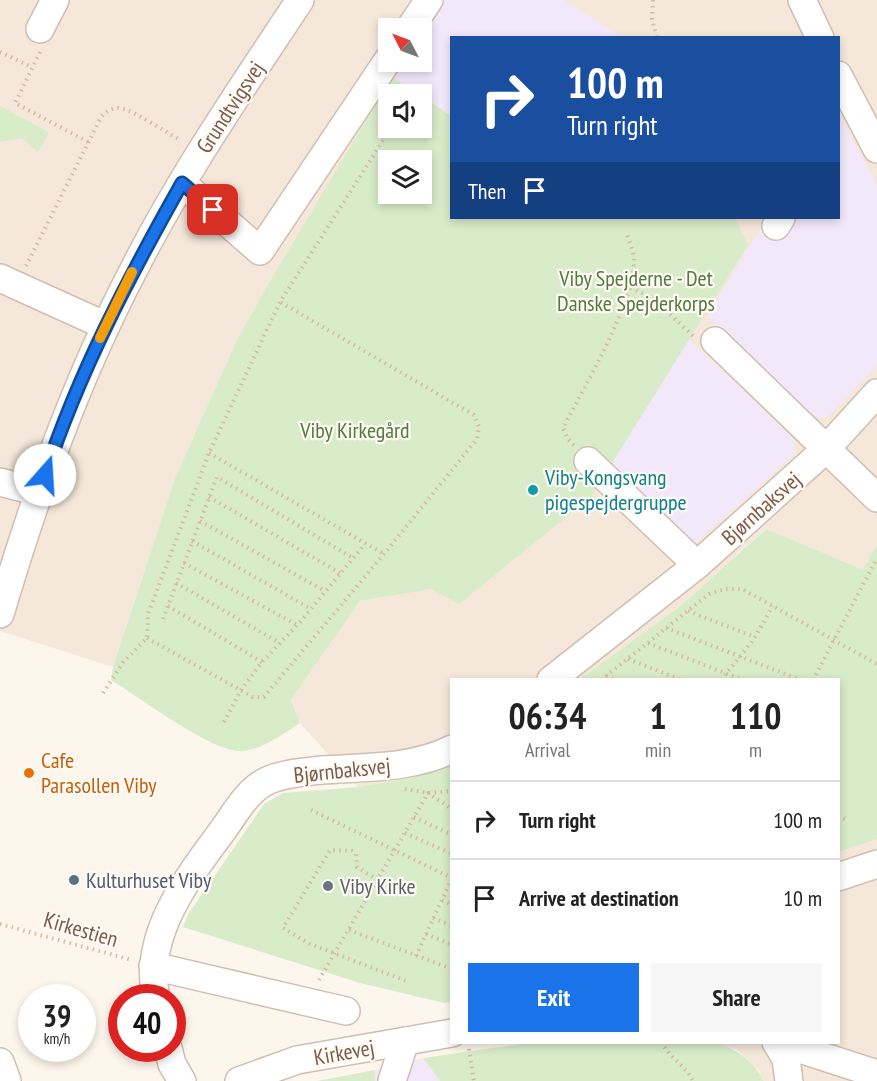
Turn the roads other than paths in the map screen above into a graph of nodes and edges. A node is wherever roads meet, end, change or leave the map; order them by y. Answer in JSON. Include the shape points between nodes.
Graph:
{"nodes":[{"id":1,"x":55,"y":0,"type":"edge"},
{"id":2,"x":300,"y":0,"type":"edge"},
{"id":3,"x":429,"y":0,"type":"edge"},
{"id":4,"x":802,"y":0,"type":"edge"},
{"id":5,"x":417,"y":18,"type":"edge"},
{"id":6,"x":819,"y":36,"type":"edge"},
{"id":7,"x":41,"y":38,"type":"road end"},
{"id":8,"x":380,"y":72,"type":"edge"},
{"id":9,"x":840,"y":79,"type":"edge"},
{"id":10,"x":853,"y":103,"type":"junction"},
{"id":11,"x":840,"y":123,"type":"edge"},
{"id":12,"x":877,"y":149,"type":"edge"},
{"id":13,"x":182,"y":183,"type":"junction"},
{"id":14,"x":8,"y":282,"type":"edge"},
{"id":15,"x":106,"y":326,"type":"junction"},
{"id":16,"x":715,"y":341,"type":"road end"},
{"id":17,"x":877,"y":393,"type":"edge"},
{"id":18,"x":826,"y":449,"type":"junction"},
{"id":19,"x":588,"y":460,"type":"road end"},
{"id":20,"x":0,"y":482,"type":"edge"},
{"id":21,"x":39,"y":492,"type":"junction"},
{"id":22,"x":877,"y":498,"type":"edge"},
{"id":23,"x":697,"y":565,"type":"junction"},
{"id":24,"x":0,"y":614,"type":"edge"},
{"id":25,"x":554,"y":678,"type":"edge"},
{"id":26,"x":450,"y":750,"type":"edge"},
{"id":27,"x":877,"y":864,"type":"edge"},
{"id":28,"x":840,"y":877,"type":"edge"},
{"id":29,"x":153,"y":966,"type":"junction"},
{"id":30,"x":155,"y":984,"type":"edge"},
{"id":31,"x":346,"y":1011,"type":"dead end"},
{"id":32,"x":450,"y":1033,"type":"edge"},
{"id":33,"x":405,"y":1041,"type":"junction"},
{"id":34,"x":778,"y":1044,"type":"edge"},
{"id":35,"x":783,"y":1044,"type":"edge"},
{"id":36,"x":0,"y":1062,"type":"edge"},
{"id":37,"x":172,"y":1062,"type":"edge"},
{"id":38,"x":877,"y":1074,"type":"edge"},
{"id":39,"x":7,"y":1081,"type":"edge"},
{"id":40,"x":182,"y":1081,"type":"edge"},
{"id":41,"x":238,"y":1081,"type":"edge"},
{"id":42,"x":392,"y":1081,"type":"edge"},
{"id":43,"x":789,"y":1081,"type":"edge"}],
"edges":[{"from":1,"to":7,"type":"street"},
{"from":2,"to":13,"type":"street","name":"Grundtvigsvej"},
{"from":3,"to":5,"type":"street"},
{"from":4,"to":6,"type":"street"},
{"from":8,"to":13,"type":"street","via":[[260,251]]},
{"from":9,"to":10,"type":"street"},
{"from":10,"to":11,"type":"street"},
{"from":10,"to":12,"type":"street"},
{"from":13,"to":15,"type":"street","name":"Grundtvigsvej"},
{"from":14,"to":15,"type":"street"},
{"from":15,"to":21,"type":"street","name":"Grundtvigsvej"},
{"from":16,"to":18,"type":"street"},
{"from":17,"to":18,"type":"street","name":"Bjørnbaksvej"},
{"from":18,"to":22,"type":"street"},
{"from":18,"to":23,"type":"street","name":"Bjørnbaksvej"},
{"from":19,"to":23,"type":"street"},
{"from":20,"to":21,"type":"street"},
{"from":21,"to":24,"type":"street","name":"Grundtvigsvej"},
{"from":23,"to":25,"type":"street","name":"Bjørnbaksvej"},
{"from":26,"to":29,"type":"street","name":"Bjørnbaksvej","via":[[411,763],[291,773],[267,780],[249,794],[183,886],[168,915]]},
{"from":27,"to":28,"type":"street"},
{"from":29,"to":30,"type":"street","name":"Bjørnbaksvej"},
{"from":29,"to":31,"type":"street"},
{"from":32,"to":33,"type":"street","name":"Kirkevej"},
{"from":33,"to":41,"type":"street","name":"Kirkevej","via":[[297,1060]]},
{"from":33,"to":42,"type":"street"},
{"from":34,"to":43,"type":"street","via":[[786,1059]]},
{"from":35,"to":38,"type":"street"},
{"from":36,"to":39,"type":"street"},
{"from":37,"to":40,"type":"street"}]}
